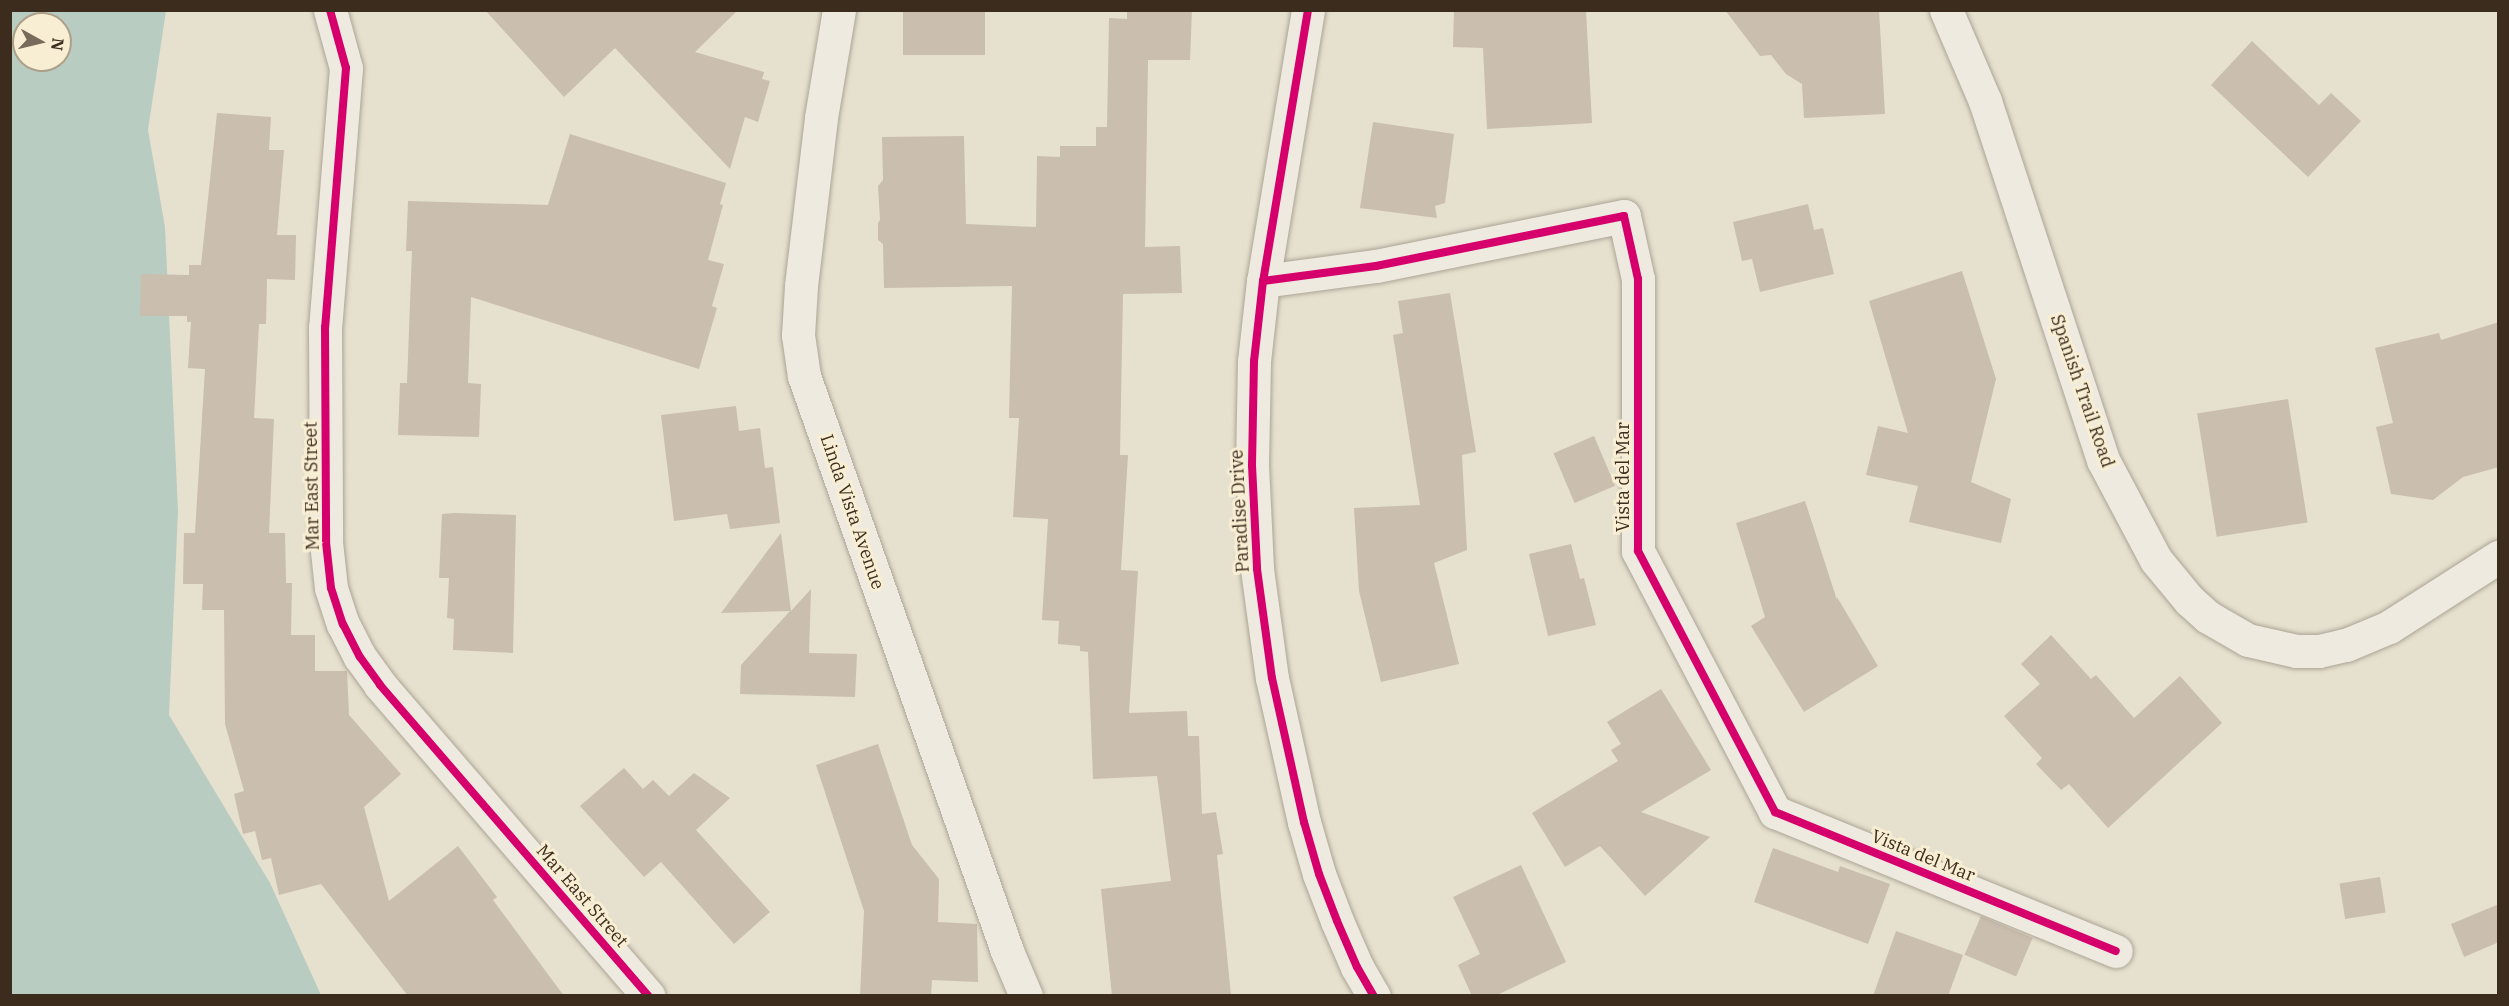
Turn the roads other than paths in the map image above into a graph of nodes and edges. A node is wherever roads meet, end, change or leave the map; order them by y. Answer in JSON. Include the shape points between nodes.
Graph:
{"nodes":[{"id":1,"x":330,"y":10,"type":"edge"},
{"id":2,"x":839,"y":10,"type":"edge"},
{"id":3,"x":1308,"y":10,"type":"edge"},
{"id":4,"x":1946,"y":10,"type":"edge"},
{"id":5,"x":1263,"y":281,"type":"junction"},
{"id":6,"x":2499,"y":557,"type":"edge"},
{"id":7,"x":2116,"y":951,"type":"dead end"},
{"id":8,"x":648,"y":996,"type":"edge"},
{"id":9,"x":1026,"y":996,"type":"edge"},
{"id":10,"x":1374,"y":996,"type":"edge"}],
"edges":[{"from":1,"to":8,"type":"street","name":"Mar East Street","via":[[346,68],[326,327],[326,542],[331,588],[343,624],[380,685]]},
{"from":2,"to":9,"type":"street","name":"Linda Vista Avenue","via":[[821,118],[801,286],[798,334],[804,376]]},
{"from":3,"to":5,"type":"street","name":"Paradise Drive"},
{"from":4,"to":6,"type":"street","name":"Spanish Trail Road","via":[[1985,101],[2103,460],[2156,560],[2189,600],[2208,617],[2248,640],[2296,651],[2319,651],[2346,645],[2389,627]]},
{"from":5,"to":7,"type":"street","name":"Vista del Mar","via":[[1367,267],[1624,216],[1638,279],[1638,551],[1775,812]]},
{"from":5,"to":10,"type":"street","name":"Paradise Drive","via":[[1254,361],[1252,465],[1264,623],[1285,744],[1319,874],[1346,944]]}]}
